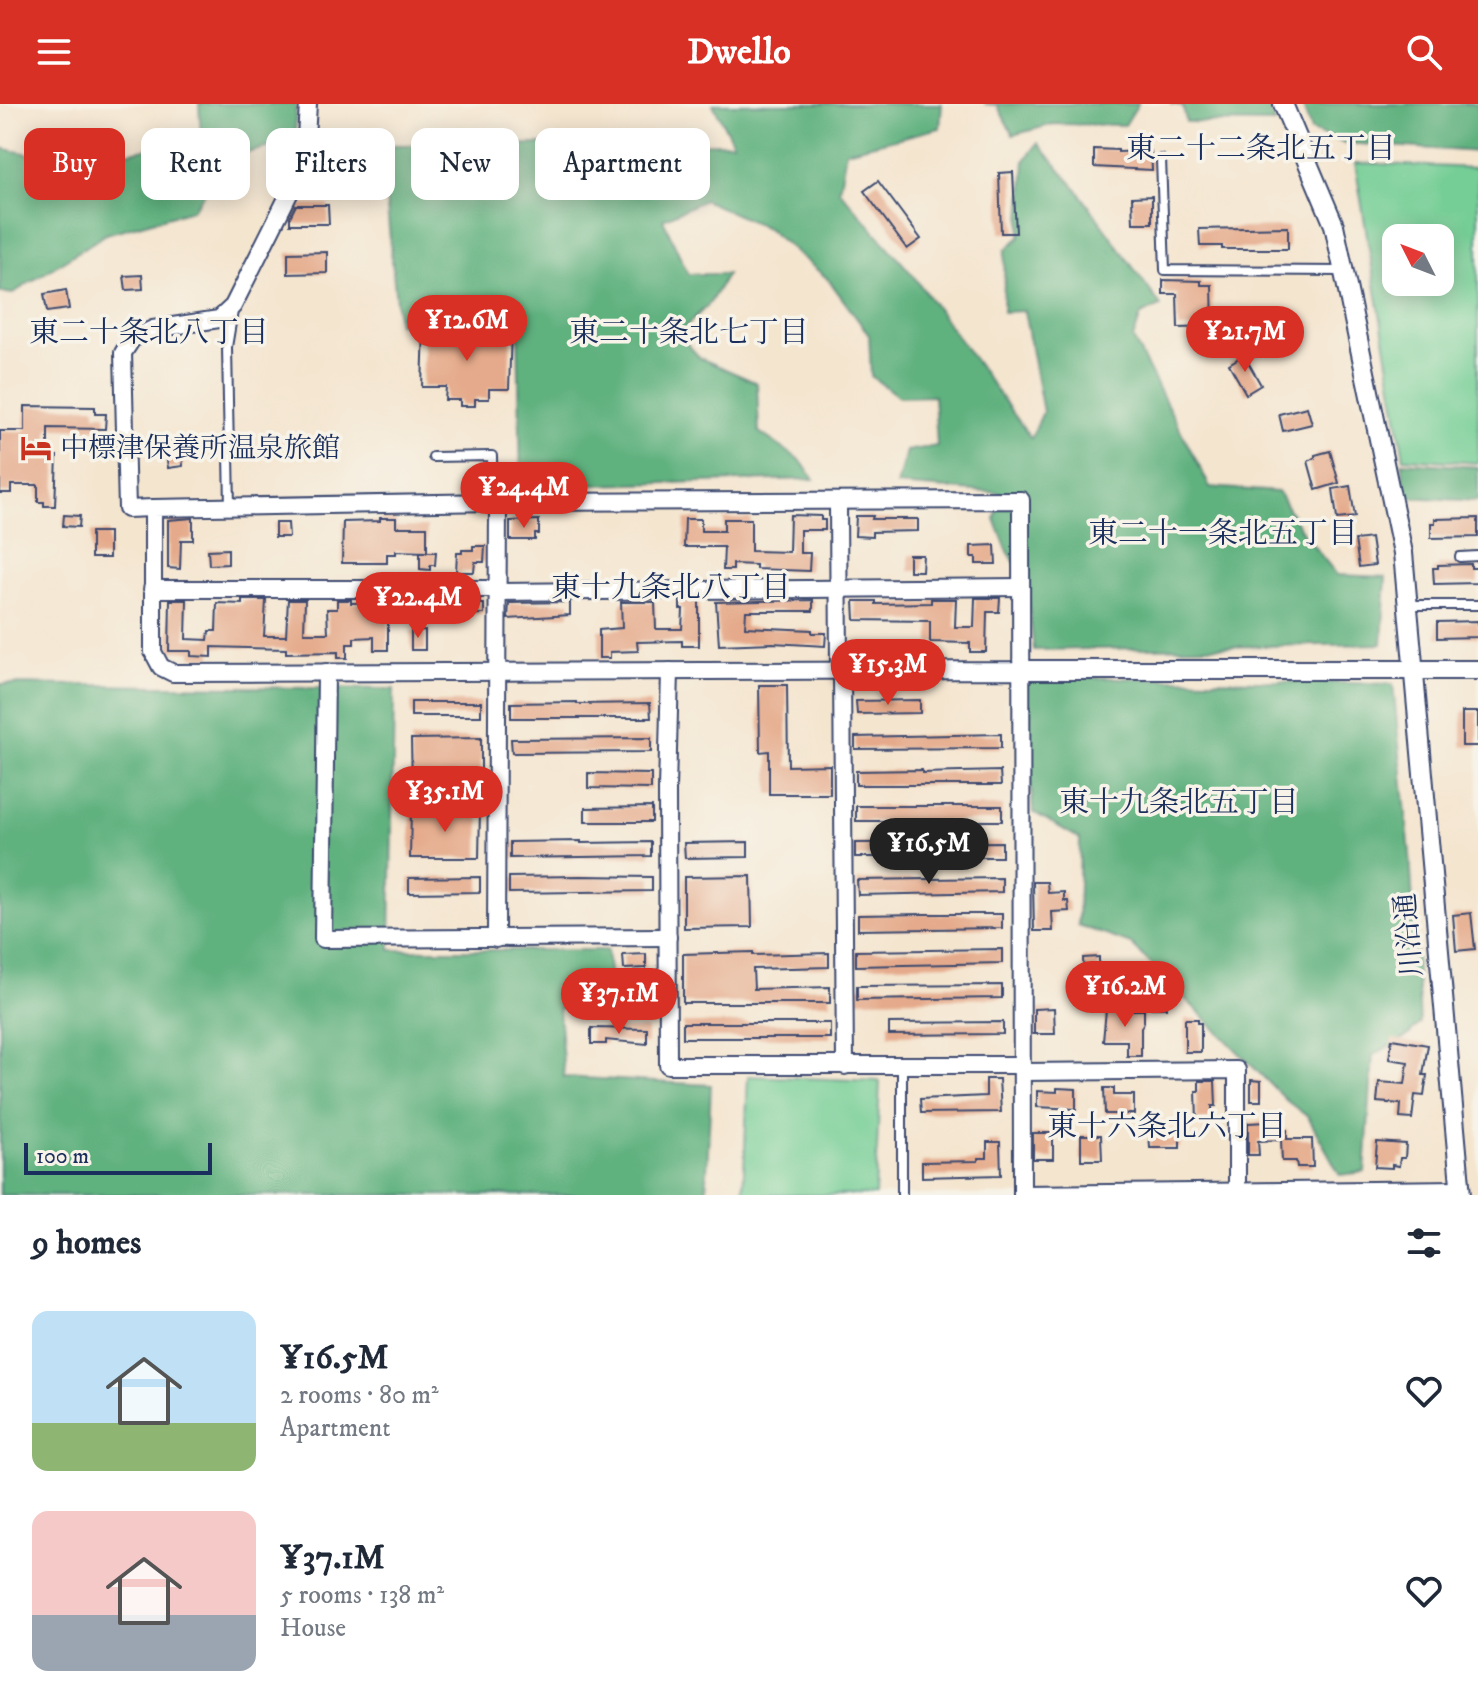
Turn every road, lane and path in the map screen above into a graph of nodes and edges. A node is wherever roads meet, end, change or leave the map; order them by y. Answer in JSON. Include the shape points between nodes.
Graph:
{"nodes":[{"id":1,"x":308,"y":104,"type":"edge"},
{"id":2,"x":1283,"y":104,"type":"edge"},
{"id":3,"x":1161,"y":159,"type":"dead end"},
{"id":4,"x":1345,"y":271,"type":"junction"},
{"id":5,"x":233,"y":306,"type":"junction"},
{"id":6,"x":433,"y":457,"type":"dead end"},
{"id":7,"x":496,"y":502,"type":"junction"},
{"id":8,"x":838,"y":502,"type":"junction"},
{"id":9,"x":230,"y":507,"type":"junction"},
{"id":10,"x":153,"y":508,"type":"junction"},
{"id":11,"x":1478,"y":556,"type":"edge"},
{"id":12,"x":1460,"y":557,"type":"dead end"},
{"id":13,"x":839,"y":587,"type":"junction"},
{"id":14,"x":1021,"y":587,"type":"junction"},
{"id":15,"x":152,"y":589,"type":"junction"},
{"id":16,"x":498,"y":590,"type":"junction"},
{"id":17,"x":1407,"y":605,"type":"junction"},
{"id":18,"x":1478,"y":605,"type":"edge"},
{"id":19,"x":840,"y":670,"type":"junction"},
{"id":20,"x":1020,"y":670,"type":"junction"},
{"id":21,"x":1478,"y":670,"type":"edge"},
{"id":22,"x":670,"y":671,"type":"junction"},
{"id":23,"x":1412,"y":671,"type":"junction"},
{"id":24,"x":326,"y":672,"type":"junction"},
{"id":25,"x":498,"y":672,"type":"junction"},
{"id":26,"x":668,"y":937,"type":"junction"},
{"id":27,"x":496,"y":939,"type":"junction"},
{"id":28,"x":845,"y":1066,"type":"junction"},
{"id":29,"x":1022,"y":1068,"type":"junction"},
{"id":30,"x":902,"y":1070,"type":"dead end"},
{"id":31,"x":1460,"y":1192,"type":"edge"},
{"id":32,"x":1132,"y":1194,"type":"edge"},
{"id":33,"x":1237,"y":1194,"type":"edge"},
{"id":34,"x":902,"y":1195,"type":"edge"},
{"id":35,"x":1022,"y":1195,"type":"edge"}],
"edges":[{"from":1,"to":5,"type":"street","via":[[300,172]]},
{"from":2,"to":4,"type":"street","name":"川沿通","via":[[1334,225]]},
{"from":3,"to":4,"type":"lane","via":[[1165,270]]},
{"from":4,"to":17,"type":"street","name":"川沿通","via":[[1403,553]]},
{"from":5,"to":9,"type":"lane","via":[[227,347]]},
{"from":5,"to":10,"type":"street","via":[[219,319],[153,329],[132,339],[123,353],[127,509]]},
{"from":6,"to":7,"type":"lane","via":[[492,456]]},
{"from":7,"to":8,"type":"street"},
{"from":7,"to":9,"type":"street"},
{"from":7,"to":16,"type":"street"},
{"from":8,"to":13,"type":"street"},
{"from":8,"to":14,"type":"street","via":[[1021,500]]},
{"from":9,"to":10,"type":"street"},
{"from":10,"to":15,"type":"street"},
{"from":11,"to":12,"type":"lane"},
{"from":13,"to":14,"type":"street"},
{"from":13,"to":16,"type":"street"},
{"from":13,"to":19,"type":"street"},
{"from":14,"to":20,"type":"street"},
{"from":15,"to":16,"type":"street"},
{"from":15,"to":24,"type":"street","via":[[153,652],[161,667],[173,673]]},
{"from":16,"to":25,"type":"street"},
{"from":17,"to":18,"type":"lane"},
{"from":17,"to":23,"type":"street","name":"川沿通"},
{"from":19,"to":20,"type":"street"},
{"from":19,"to":22,"type":"street"},
{"from":19,"to":28,"type":"street"},
{"from":20,"to":23,"type":"street"},
{"from":20,"to":29,"type":"street"},
{"from":21,"to":23,"type":"street"},
{"from":22,"to":25,"type":"street"},
{"from":22,"to":26,"type":"street"},
{"from":23,"to":31,"type":"street","name":"川沿通"},
{"from":24,"to":25,"type":"street"},
{"from":24,"to":27,"type":"street","via":[[323,939]]},
{"from":25,"to":27,"type":"street"},
{"from":26,"to":27,"type":"street"},
{"from":26,"to":28,"type":"street","via":[[668,1065]]},
{"from":28,"to":29,"type":"street"},
{"from":29,"to":33,"type":"street","via":[[1237,1070]]},
{"from":29,"to":35,"type":"street"},
{"from":30,"to":34,"type":"lane"},
{"from":31,"to":33,"type":"street"},
{"from":32,"to":33,"type":"street"},
{"from":32,"to":35,"type":"street"}]}
